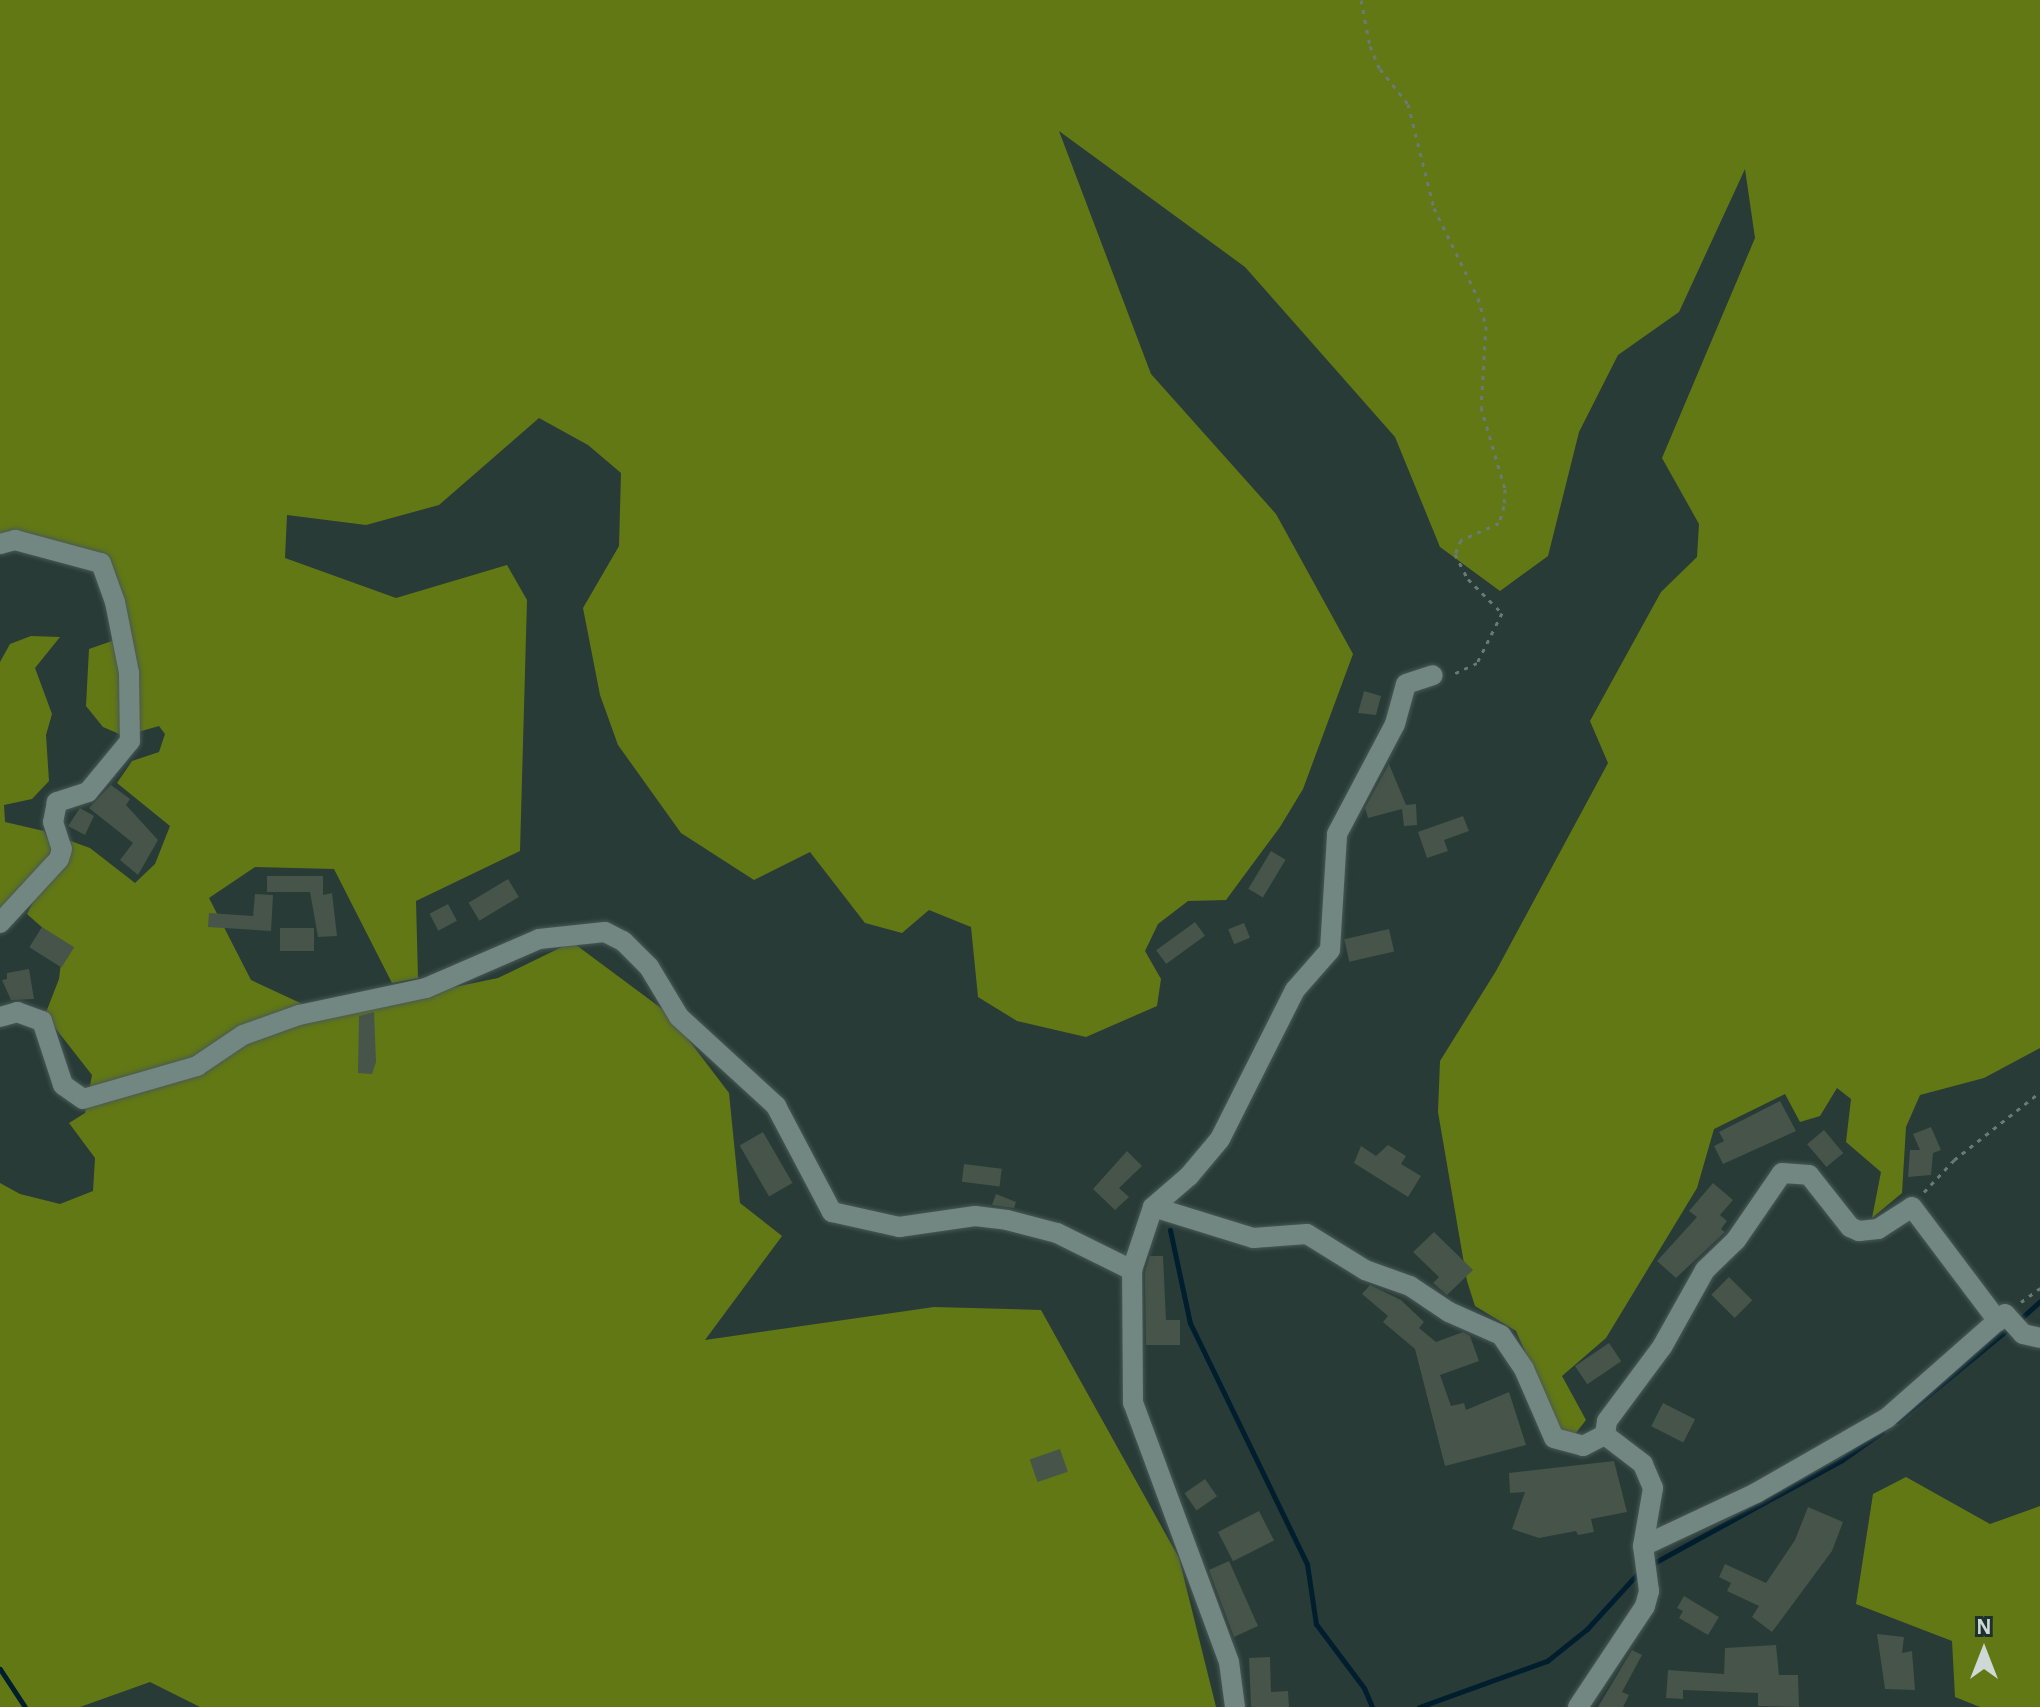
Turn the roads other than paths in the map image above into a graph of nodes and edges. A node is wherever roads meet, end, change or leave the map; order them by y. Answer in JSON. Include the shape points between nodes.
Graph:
{"nodes":[{"id":1,"x":0,"y":544,"type":"edge"},
{"id":2,"x":1433,"y":675,"type":"road end"},
{"id":3,"x":0,"y":923,"type":"edge"},
{"id":4,"x":0,"y":1017,"type":"edge"},
{"id":5,"x":1153,"y":1207,"type":"junction"},
{"id":6,"x":1132,"y":1270,"type":"junction"},
{"id":7,"x":2008,"y":1321,"type":"junction"},
{"id":8,"x":2040,"y":1338,"type":"edge"},
{"id":9,"x":1605,"y":1435,"type":"junction"},
{"id":10,"x":1645,"y":1560,"type":"junction"},
{"id":11,"x":1235,"y":1707,"type":"edge"},
{"id":12,"x":1578,"y":1707,"type":"edge"}],
"edges":[{"from":1,"to":3,"type":"street","via":[[15,540],[101,563],[129,673],[130,741],[88,792],[57,802],[53,822],[62,849],[59,859]]},
{"from":2,"to":5,"type":"street","via":[[1406,684],[1395,724],[1337,834],[1330,950],[1295,990],[1220,1139]]},
{"from":4,"to":6,"type":"street","via":[[17,1012],[42,1021],[63,1085],[83,1099],[197,1066],[243,1035],[299,1015],[426,988],[539,939],[605,932],[623,941],[649,967],[679,1017],[776,1106],[832,1212],[899,1227],[975,1216],[1007,1220],[1057,1233]]},
{"from":5,"to":6,"type":"street"},
{"from":5,"to":9,"type":"street","via":[[1253,1238],[1307,1234],[1365,1270],[1410,1286],[1501,1335],[1524,1369],[1554,1438],[1583,1446]]},
{"from":6,"to":11,"type":"street","via":[[1133,1403],[1229,1662]]},
{"from":7,"to":8,"type":"street"},
{"from":7,"to":9,"type":"street","via":[[1912,1207],[1878,1229],[1859,1231],[1850,1227],[1809,1175],[1782,1173],[1736,1240],[1705,1270],[1662,1347],[1607,1421]]},
{"from":7,"to":10,"type":"street","via":[[1887,1418]]},
{"from":9,"to":10,"type":"street","via":[[1643,1464],[1653,1488]]},
{"from":10,"to":12,"type":"street","via":[[1645,1606]]}]}
